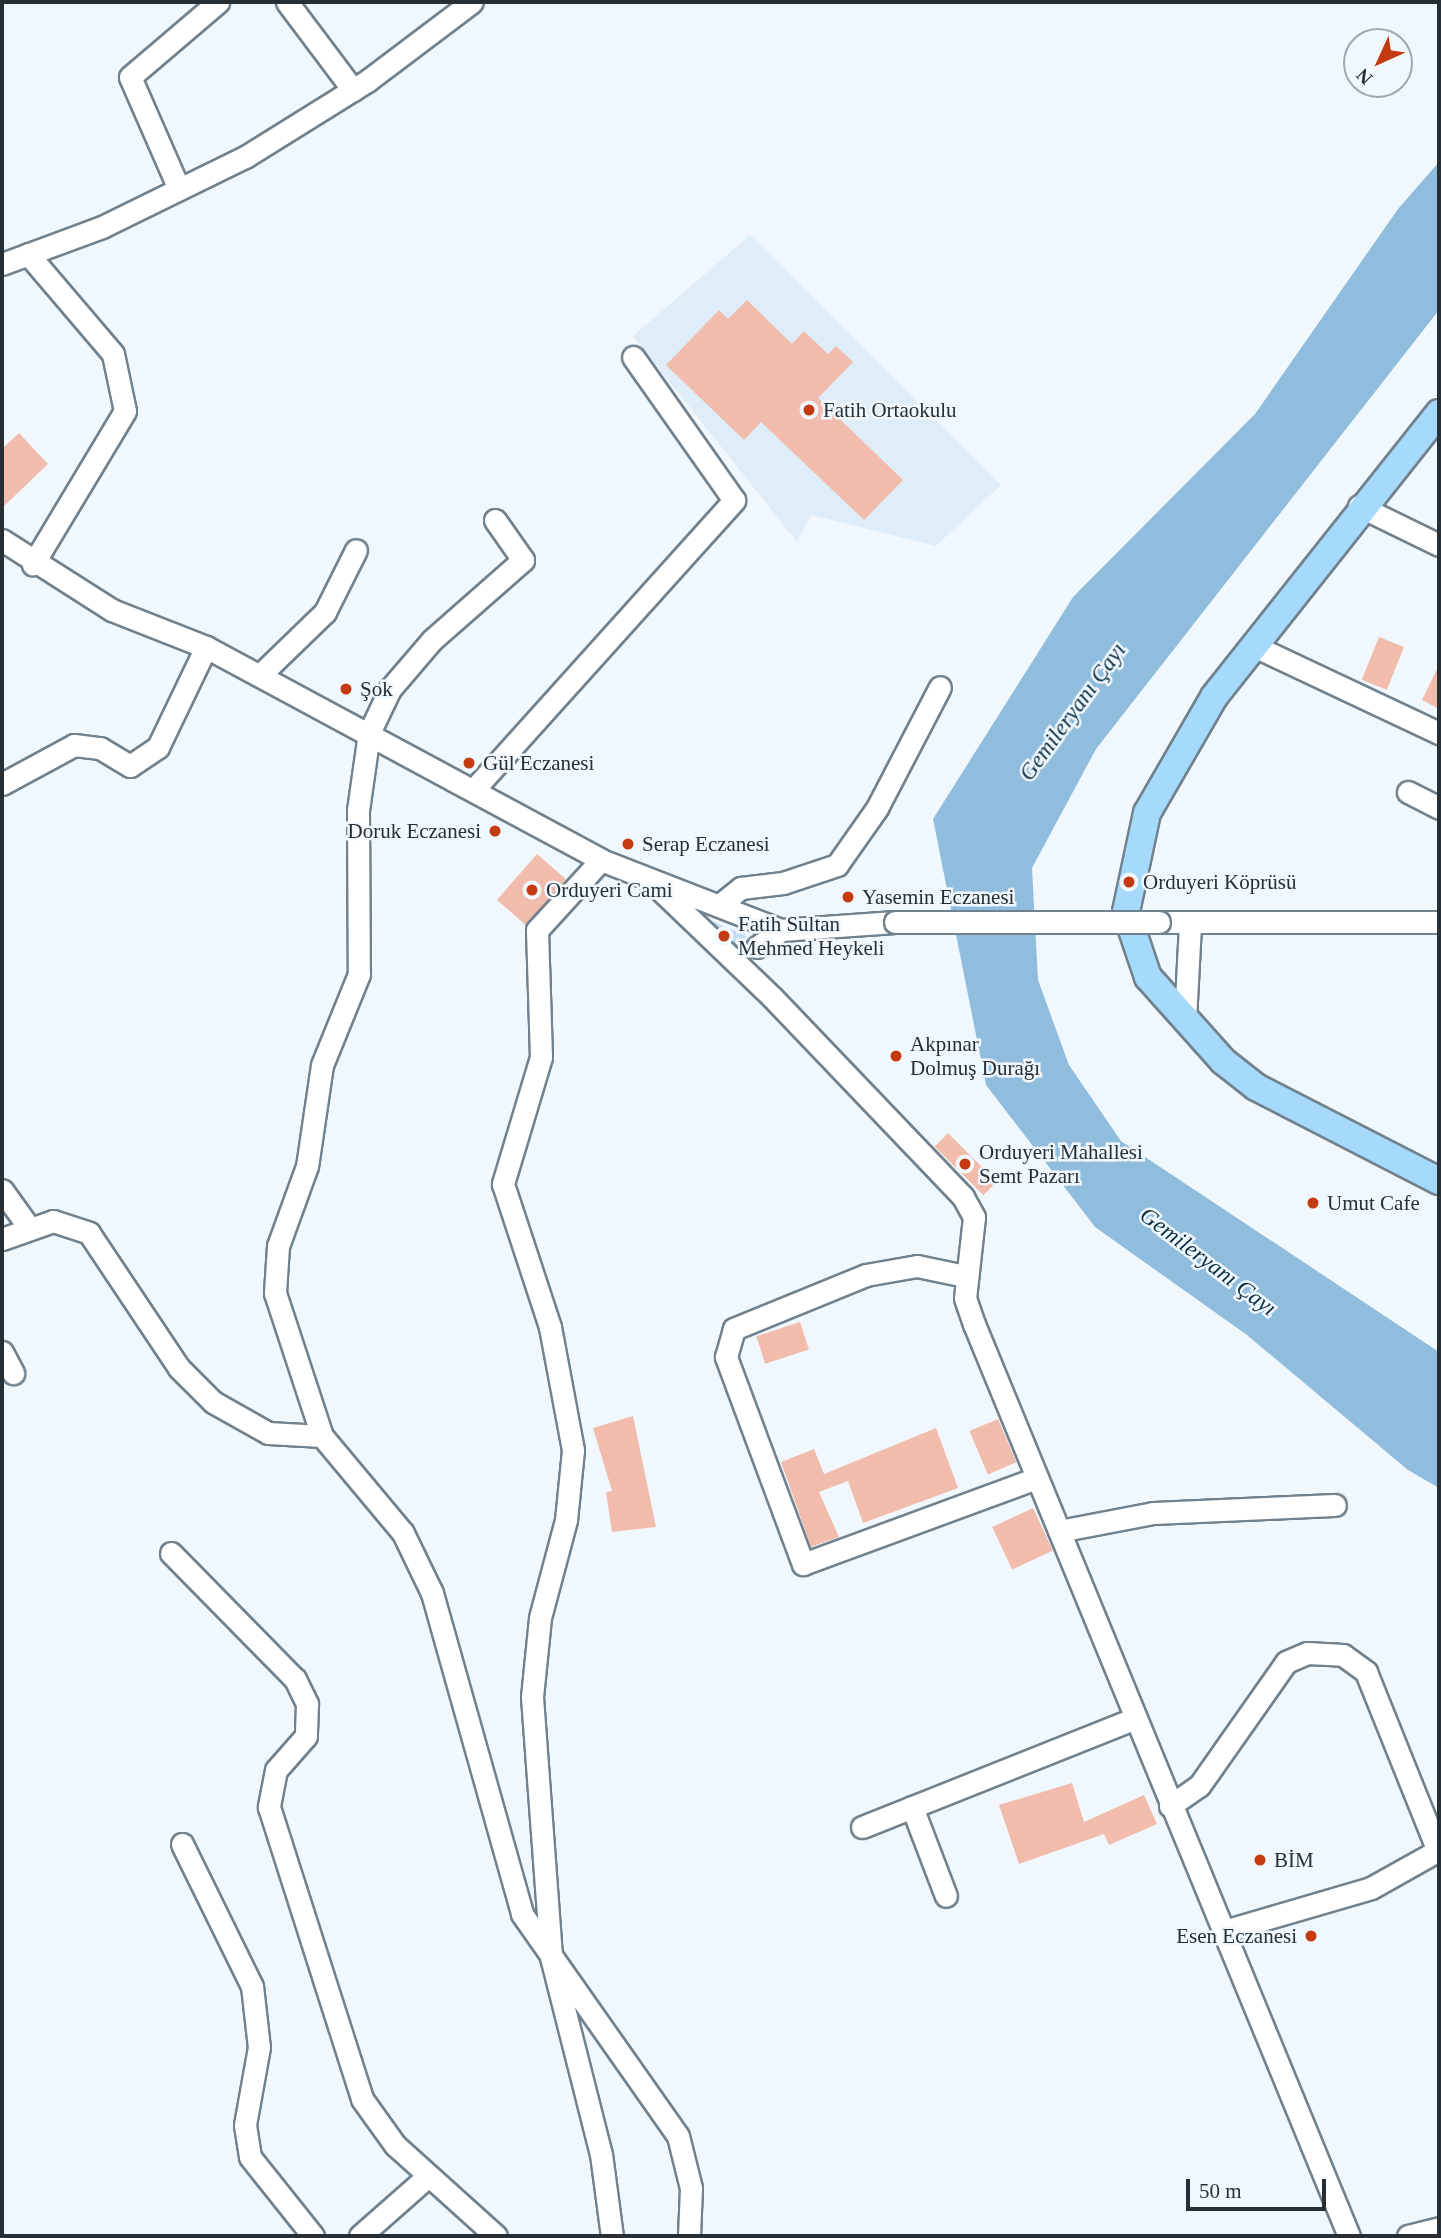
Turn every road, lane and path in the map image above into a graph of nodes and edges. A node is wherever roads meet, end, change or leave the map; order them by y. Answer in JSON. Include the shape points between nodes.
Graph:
{"nodes":[{"id":1,"x":218,"y":2,"type":"edge"},
{"id":2,"x":287,"y":2,"type":"edge"},
{"id":3,"x":472,"y":2,"type":"edge"},
{"id":4,"x":353,"y":90,"type":"junction"},
{"id":5,"x":179,"y":189,"type":"junction"},
{"id":6,"x":28,"y":254,"type":"junction"},
{"id":7,"x":2,"y":264,"type":"edge"},
{"id":8,"x":633,"y":357,"type":"dead end"},
{"id":9,"x":1439,"y":413,"type":"edge"},
{"id":10,"x":1359,"y":506,"type":"junction"},
{"id":11,"x":495,"y":520,"type":"dead end"},
{"id":12,"x":2,"y":540,"type":"edge"},
{"id":13,"x":1439,"y":545,"type":"edge"},
{"id":14,"x":356,"y":550,"type":"dead end"},
{"id":15,"x":33,"y":564,"type":"junction"},
{"id":16,"x":1252,"y":645,"type":"junction"},
{"id":17,"x":206,"y":647,"type":"junction"},
{"id":18,"x":260,"y":675,"type":"junction"},
{"id":19,"x":940,"y":687,"type":"dead end"},
{"id":20,"x":369,"y":733,"type":"junction"},
{"id":21,"x":1439,"y":733,"type":"edge"},
{"id":22,"x":2,"y":784,"type":"edge"},
{"id":23,"x":476,"y":787,"type":"junction"},
{"id":24,"x":1408,"y":792,"type":"dead end"},
{"id":25,"x":1439,"y":808,"type":"edge"},
{"id":26,"x":601,"y":860,"type":"junction"},
{"id":27,"x":651,"y":881,"type":"junction"},
{"id":28,"x":720,"y":904,"type":"junction"},
{"id":29,"x":743,"y":913,"type":"junction"},
{"id":30,"x":1439,"y":922,"type":"edge"},
{"id":31,"x":1190,"y":925,"type":"junction"},
{"id":32,"x":781,"y":930,"type":"junction"},
{"id":33,"x":757,"y":947,"type":"junction"},
{"id":34,"x":772,"y":997,"type":"junction"},
{"id":35,"x":1185,"y":1020,"type":"junction"},
{"id":36,"x":1439,"y":1181,"type":"edge"},
{"id":37,"x":2,"y":1190,"type":"edge"},
{"id":38,"x":30,"y":1229,"type":"junction"},
{"id":39,"x":2,"y":1239,"type":"edge"},
{"id":40,"x":965,"y":1276,"type":"junction"},
{"id":41,"x":2,"y":1352,"type":"edge"},
{"id":42,"x":13,"y":1373,"type":"dead end"},
{"id":43,"x":323,"y":1436,"type":"junction"},
{"id":44,"x":1037,"y":1478,"type":"junction"},
{"id":45,"x":1335,"y":1506,"type":"dead end"},
{"id":46,"x":1059,"y":1531,"type":"junction"},
{"id":47,"x":171,"y":1553,"type":"dead end"},
{"id":48,"x":1134,"y":1720,"type":"junction"},
{"id":49,"x":1170,"y":1806,"type":"junction"},
{"id":50,"x":912,"y":1807,"type":"junction"},
{"id":51,"x":862,"y":1827,"type":"dead end"},
{"id":52,"x":182,"y":1844,"type":"dead end"},
{"id":53,"x":1439,"y":1851,"type":"edge"},
{"id":54,"x":946,"y":1896,"type":"dead end"},
{"id":55,"x":1224,"y":1931,"type":"junction"},
{"id":56,"x":551,"y":1957,"type":"junction"},
{"id":57,"x":428,"y":2176,"type":"junction"},
{"id":58,"x":1439,"y":2228,"type":"edge"},
{"id":59,"x":303,"y":2231,"type":"edge"},
{"id":60,"x":360,"y":2236,"type":"edge"},
{"id":61,"x":496,"y":2236,"type":"edge"},
{"id":62,"x":612,"y":2236,"type":"edge"},
{"id":63,"x":689,"y":2236,"type":"edge"},
{"id":64,"x":1349,"y":2236,"type":"edge"},
{"id":65,"x":1408,"y":2236,"type":"edge"}],
"edges":[{"from":1,"to":5,"type":"street","via":[[130,78]]},
{"from":2,"to":4,"type":"street"},
{"from":3,"to":4,"type":"street"},
{"from":4,"to":5,"type":"street","via":[[245,157]]},
{"from":5,"to":6,"type":"street"},
{"from":6,"to":7,"type":"street"},
{"from":6,"to":15,"type":"street","via":[[113,354],[125,411]]},
{"from":8,"to":23,"type":"street","via":[[734,500]]},
{"from":9,"to":10,"type":"main road"},
{"from":10,"to":13,"type":"street"},
{"from":10,"to":16,"type":"main road"},
{"from":11,"to":20,"type":"street","via":[[523,560],[432,640],[390,689]]},
{"from":12,"to":15,"type":"street"},
{"from":14,"to":18,"type":"street","via":[[325,611]]},
{"from":15,"to":17,"type":"street","via":[[112,610]]},
{"from":16,"to":21,"type":"street"},
{"from":16,"to":35,"type":"main road","via":[[1174,761],[1134,856],[1126,912],[1134,947],[1148,977]]},
{"from":17,"to":18,"type":"street"},
{"from":17,"to":22,"type":"street","via":[[158,747],[130,766],[100,748],[74,745]]},
{"from":18,"to":20,"type":"street"},
{"from":19,"to":28,"type":"street","via":[[877,808],[837,865],[783,883],[741,888]]},
{"from":20,"to":23,"type":"street"},
{"from":20,"to":43,"type":"street","via":[[358,810],[359,974],[322,1065],[307,1166],[274,1270],[278,1316]]},
{"from":23,"to":26,"type":"street"},
{"from":24,"to":25,"type":"street"},
{"from":26,"to":27,"type":"street"},
{"from":26,"to":56,"type":"street","via":[[537,930],[541,1056],[503,1184],[550,1326],[573,1450],[566,1520],[533,1660]]},
{"from":27,"to":28,"type":"street"},
{"from":27,"to":34,"type":"street"},
{"from":28,"to":29,"type":"street"},
{"from":29,"to":32,"type":"street"},
{"from":29,"to":33,"type":"street"},
{"from":30,"to":31,"type":"street"},
{"from":31,"to":32,"type":"street","bridge":true,"via":[[895,922]]},
{"from":31,"to":35,"type":"street"},
{"from":32,"to":33,"type":"street"},
{"from":33,"to":34,"type":"street","via":[[758,976]]},
{"from":34,"to":40,"type":"street","via":[[963,1197],[976,1240]]},
{"from":35,"to":36,"type":"main road","via":[[1256,1087]]},
{"from":37,"to":38,"type":"street"},
{"from":38,"to":39,"type":"street"},
{"from":38,"to":43,"type":"street","via":[[63,1223],[100,1244],[179,1368],[231,1416],[283,1438]]},
{"from":40,"to":44,"type":"street","via":[[974,1324]]},
{"from":40,"to":44,"type":"street","via":[[917,1266],[866,1275],[734,1329],[726,1348],[730,1370],[803,1564]]},
{"from":41,"to":42,"type":"street"},
{"from":43,"to":56,"type":"street","via":[[402,1533],[432,1593],[515,1897]]},
{"from":44,"to":46,"type":"street"},
{"from":45,"to":46,"type":"street","via":[[1153,1513]]},
{"from":46,"to":48,"type":"street"},
{"from":47,"to":57,"type":"street","via":[[302,1691],[306,1736],[276,1770],[269,1807],[355,2084],[381,2130]]},
{"from":48,"to":49,"type":"street"},
{"from":48,"to":50,"type":"street"},
{"from":49,"to":53,"type":"street","via":[[1199,1786],[1286,1662],[1307,1653],[1343,1655],[1366,1672]]},
{"from":49,"to":55,"type":"street"},
{"from":50,"to":51,"type":"street"},
{"from":50,"to":54,"type":"street"},
{"from":52,"to":59,"type":"street","via":[[239,1950],[254,1995],[259,2047],[247,2147]]},
{"from":53,"to":55,"type":"street","via":[[1371,1888]]},
{"from":55,"to":64,"type":"street"},
{"from":56,"to":62,"type":"street","via":[[601,2154]]},
{"from":56,"to":63,"type":"street","via":[[678,2136],[691,2188]]},
{"from":57,"to":60,"type":"street"},
{"from":57,"to":61,"type":"street"},
{"from":58,"to":65,"type":"street"}]}
